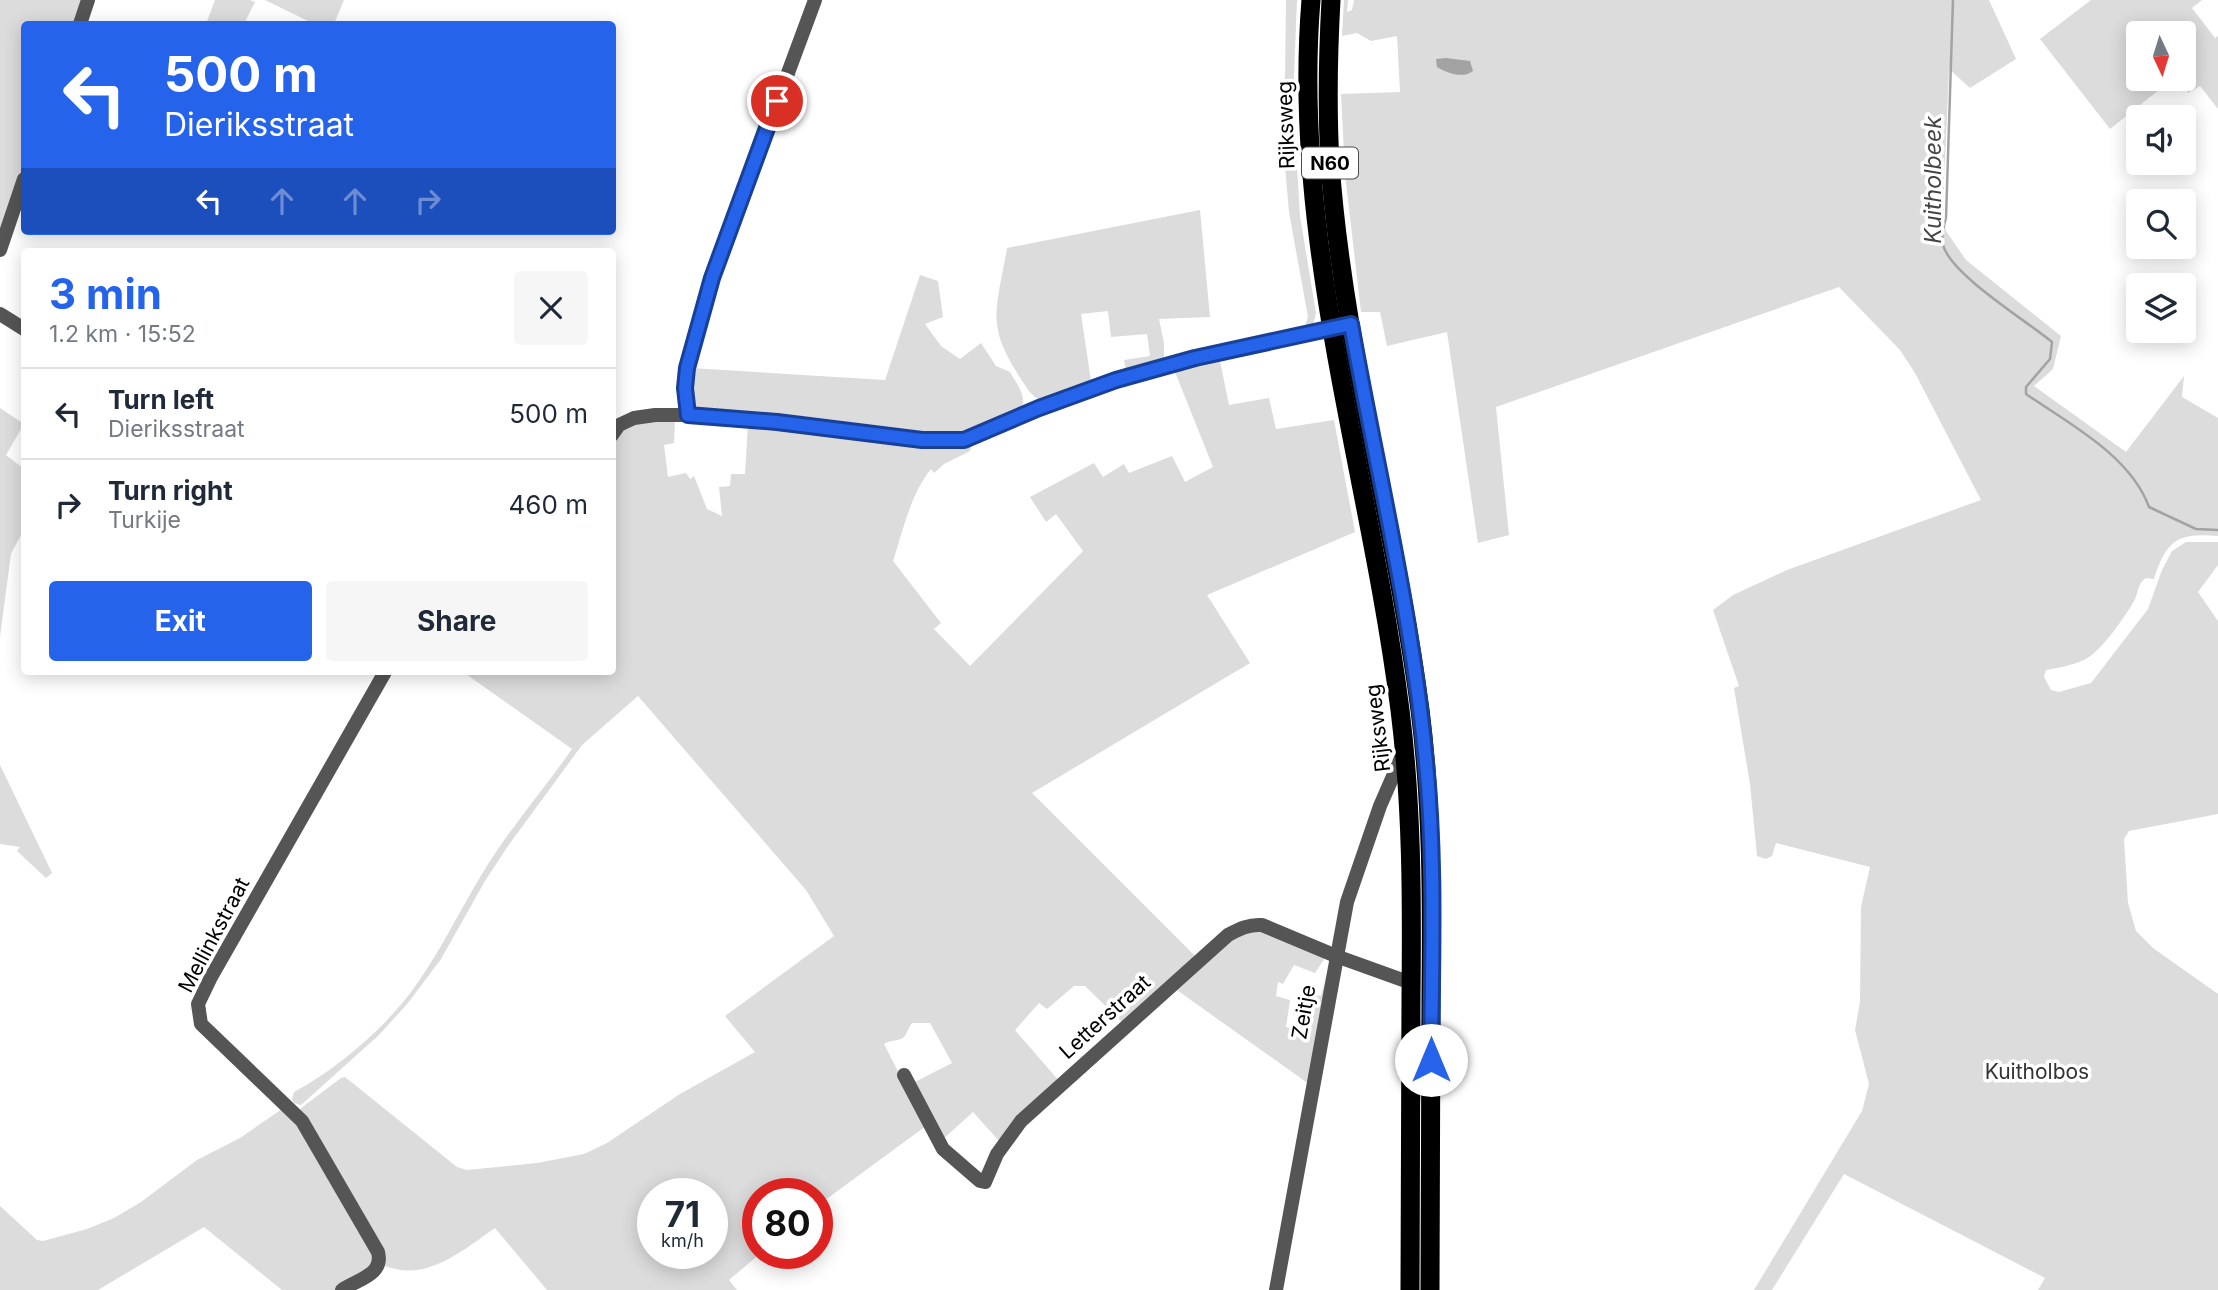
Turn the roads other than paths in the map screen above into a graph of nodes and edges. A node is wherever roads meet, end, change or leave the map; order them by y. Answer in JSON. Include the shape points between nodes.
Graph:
{"nodes":[{"id":1,"x":88,"y":0,"type":"edge"},
{"id":2,"x":815,"y":0,"type":"edge"},
{"id":3,"x":1311,"y":0,"type":"edge"},
{"id":4,"x":1331,"y":0,"type":"edge"},
{"id":5,"x":81,"y":21,"type":"edge"},
{"id":6,"x":21,"y":188,"type":"edge"},
{"id":7,"x":0,"y":250,"type":"edge"},
{"id":8,"x":0,"y":314,"type":"edge"},
{"id":9,"x":1351,"y":324,"type":"junction"},
{"id":10,"x":21,"y":327,"type":"edge"},
{"id":11,"x":1331,"y":327,"type":"junction"},
{"id":12,"x":688,"y":415,"type":"junction"},
{"id":13,"x":616,"y":429,"type":"edge"},
{"id":14,"x":383,"y":675,"type":"edge"},
{"id":15,"x":1404,"y":750,"type":"junction"},
{"id":16,"x":1336,"y":956,"type":"junction"},
{"id":17,"x":1411,"y":983,"type":"junction"},
{"id":18,"x":904,"y":1074,"type":"dead end"},
{"id":19,"x":342,"y":1290,"type":"edge"},
{"id":20,"x":1276,"y":1290,"type":"edge"},
{"id":21,"x":1410,"y":1290,"type":"edge"},
{"id":22,"x":1430,"y":1290,"type":"edge"}],
"edges":[{"from":1,"to":5,"type":"street"},
{"from":2,"to":12,"type":"street","via":[[712,278],[687,368]]},
{"from":3,"to":11,"type":"highway","name":"Rijksweg","number":"N60","via":[[1309,149]]},
{"from":4,"to":9,"type":"highway","name":"Rijksweg","number":"N60","via":[[1330,162]]},
{"from":6,"to":7,"type":"street"},
{"from":8,"to":10,"type":"street"},
{"from":9,"to":11,"type":"street"},
{"from":9,"to":22,"type":"highway","name":"Rijksweg","number":"N60","via":[[1410,645],[1425,753],[1431,895]]},
{"from":11,"to":12,"type":"street","via":[[1116,380],[964,440],[922,440]]},
{"from":11,"to":15,"type":"highway","name":"Rijksweg","number":"N60","via":[[1383,602]]},
{"from":12,"to":13,"type":"street","via":[[634,418]]},
{"from":14,"to":19,"type":"street","name":"Mellinkstraat","via":[[198,1007],[201,1024],[302,1121],[378,1252],[376,1270]]},
{"from":15,"to":16,"type":"street","name":"Zeitje","via":[[1347,902]]},
{"from":15,"to":17,"type":"highway","name":"Rijksweg","number":"N60","via":[[1411,856]]},
{"from":16,"to":17,"type":"street","name":"Letterstraat"},
{"from":16,"to":18,"type":"street","name":"Letterstraat","via":[[1262,925],[1228,935],[1021,1121],[1004,1141],[985,1182],[943,1149]]},
{"from":16,"to":20,"type":"street","name":"Zeitje"},
{"from":17,"to":21,"type":"highway","name":"Rijksweg","number":"N60"}]}
